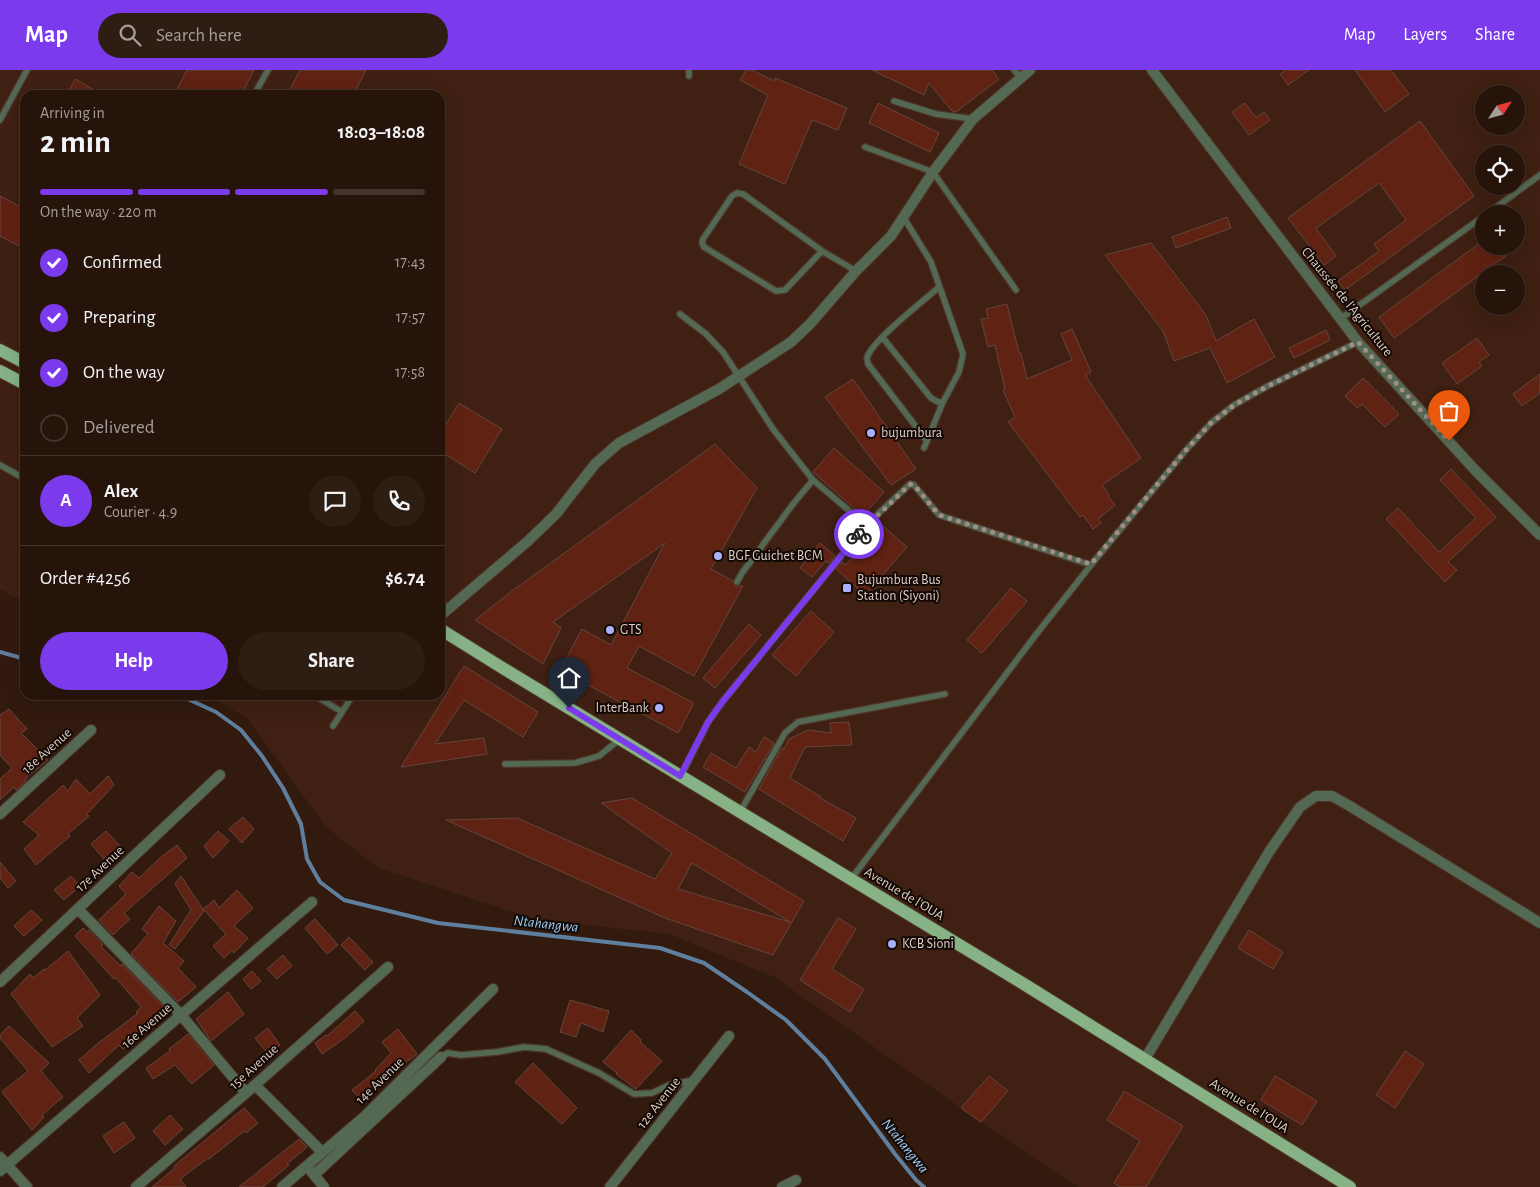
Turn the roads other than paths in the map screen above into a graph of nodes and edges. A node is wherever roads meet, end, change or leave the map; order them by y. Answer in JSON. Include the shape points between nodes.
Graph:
{"nodes":[{"id":1,"x":27,"y":70,"type":"edge"},
{"id":2,"x":268,"y":70,"type":"edge"},
{"id":3,"x":1030,"y":70,"type":"edge"},
{"id":4,"x":1152,"y":70,"type":"edge"},
{"id":5,"x":1018,"y":74,"type":"edge"},
{"id":6,"x":257,"y":90,"type":"edge"},
{"id":7,"x":894,"y":101,"type":"dead end"},
{"id":8,"x":973,"y":119,"type":"junction"},
{"id":9,"x":0,"y":120,"type":"edge"},
{"id":10,"x":865,"y":147,"type":"dead end"},
{"id":11,"x":933,"y":172,"type":"junction"},
{"id":12,"x":1540,"y":175,"type":"edge"},
{"id":13,"x":1499,"y":205,"type":"edge"},
{"id":14,"x":904,"y":218,"type":"junction"},
{"id":15,"x":1475,"y":222,"type":"edge"},
{"id":16,"x":822,"y":250,"type":"junction"},
{"id":17,"x":856,"y":271,"type":"junction"},
{"id":18,"x":940,"y":288,"type":"junction"},
{"id":19,"x":1016,"y":290,"type":"dead end"},
{"id":20,"x":680,"y":314,"type":"dead end"},
{"id":21,"x":1340,"y":319,"type":"junction"},
{"id":22,"x":883,"y":338,"type":"junction"},
{"id":23,"x":1358,"y":342,"type":"junction"},
{"id":24,"x":0,"y":350,"type":"edge"},
{"id":25,"x":20,"y":360,"type":"edge"},
{"id":26,"x":0,"y":371,"type":"edge"},
{"id":27,"x":738,"y":376,"type":"junction"},
{"id":28,"x":20,"y":381,"type":"edge"},
{"id":29,"x":943,"y":402,"type":"junction"},
{"id":30,"x":927,"y":441,"type":"junction"},
{"id":31,"x":924,"y":448,"type":"dead end"},
{"id":32,"x":0,"y":464,"type":"edge"},
{"id":33,"x":20,"y":476,"type":"edge"},
{"id":34,"x":813,"y":480,"type":"junction"},
{"id":35,"x":866,"y":525,"type":"junction"},
{"id":36,"x":1540,"y":535,"type":"edge"},
{"id":37,"x":1091,"y":564,"type":"junction"},
{"id":38,"x":737,"y":582,"type":"dead end"},
{"id":39,"x":445,"y":612,"type":"edge"},
{"id":40,"x":445,"y":632,"type":"edge"},
{"id":41,"x":945,"y":694,"type":"dead end"},
{"id":42,"x":322,"y":700,"type":"edge"},
{"id":43,"x":350,"y":700,"type":"edge"},
{"id":44,"x":342,"y":712,"type":"junction"},
{"id":45,"x":334,"y":726,"type":"dead end"},
{"id":46,"x":91,"y":730,"type":"dead end"},
{"id":47,"x":620,"y":739,"type":"junction"},
{"id":48,"x":505,"y":764,"type":"dead end"},
{"id":49,"x":220,"y":775,"type":"dead end"},
{"id":50,"x":680,"y":776,"type":"junction"},
{"id":51,"x":740,"y":812,"type":"junction"},
{"id":52,"x":0,"y":814,"type":"edge"},
{"id":53,"x":851,"y":879,"type":"junction"},
{"id":54,"x":312,"y":902,"type":"dead end"},
{"id":55,"x":78,"y":909,"type":"junction"},
{"id":56,"x":1540,"y":923,"type":"edge"},
{"id":57,"x":388,"y":966,"type":"dead end"},
{"id":58,"x":0,"y":982,"type":"edge"},
{"id":59,"x":493,"y":990,"type":"dead end"},
{"id":60,"x":181,"y":1015,"type":"junction"},
{"id":61,"x":729,"y":1036,"type":"dead end"},
{"id":62,"x":441,"y":1057,"type":"joint"},
{"id":63,"x":1145,"y":1059,"type":"junction"},
{"id":64,"x":694,"y":1080,"type":"junction"},
{"id":65,"x":255,"y":1085,"type":"junction"},
{"id":66,"x":246,"y":1093,"type":"junction"},
{"id":67,"x":322,"y":1152,"type":"junction"},
{"id":68,"x":2,"y":1164,"type":"edge"},
{"id":69,"x":307,"y":1165,"type":"junction"},
{"id":70,"x":314,"y":1175,"type":"junction"},
{"id":71,"x":796,"y":1180,"type":"dead end"},
{"id":72,"x":27,"y":1187,"type":"edge"},
{"id":73,"x":136,"y":1187,"type":"edge"},
{"id":74,"x":282,"y":1187,"type":"edge"},
{"id":75,"x":324,"y":1187,"type":"edge"},
{"id":76,"x":610,"y":1187,"type":"edge"},
{"id":77,"x":782,"y":1187,"type":"edge"},
{"id":78,"x":1350,"y":1187,"type":"edge"}],
"edges":[{"from":1,"to":9,"type":"lane"},
{"from":2,"to":6,"type":"lane"},
{"from":3,"to":5,"type":"street"},
{"from":4,"to":21,"type":"street","name":"Chaussée de l'Agriculture"},
{"from":5,"to":8,"type":"street"},
{"from":7,"to":8,"type":"lane","via":[[936,114]]},
{"from":8,"to":11,"type":"street"},
{"from":10,"to":11,"type":"lane"},
{"from":11,"to":14,"type":"street"},
{"from":11,"to":19,"type":"lane"},
{"from":12,"to":13,"type":"lane"},
{"from":14,"to":17,"type":"street"},
{"from":14,"to":18,"type":"lane","via":[[931,262]]},
{"from":15,"to":21,"type":"lane"},
{"from":16,"to":16,"type":"lane","via":[[743,194],[737,193],[702,243],[780,292]]},
{"from":16,"to":17,"type":"lane"},
{"from":17,"to":27,"type":"street","via":[[791,342]]},
{"from":18,"to":22,"type":"lane"},
{"from":18,"to":29,"type":"lane","via":[[963,354],[959,372]]},
{"from":20,"to":27,"type":"lane","via":[[723,352]]},
{"from":21,"to":23,"type":"street","name":"Chaussée de l'Agriculture"},
{"from":22,"to":29,"type":"lane","via":[[931,398]]},
{"from":22,"to":30,"type":"lane","via":[[868,354],[868,364]]},
{"from":23,"to":36,"type":"street","name":"Chaussée de l'Agriculture","via":[[1475,470]]},
{"from":23,"to":37,"type":"lane","via":[[1266,387],[1211,423]]},
{"from":24,"to":25,"type":"main road"},
{"from":26,"to":28,"type":"main road"},
{"from":27,"to":34,"type":"lane","via":[[773,429]]},
{"from":27,"to":39,"type":"street","via":[[619,443],[595,464],[556,514]]},
{"from":29,"to":30,"type":"lane"},
{"from":30,"to":31,"type":"lane"},
{"from":32,"to":33,"type":"lane"},
{"from":34,"to":35,"type":"lane"},
{"from":34,"to":38,"type":"lane"},
{"from":35,"to":37,"type":"lane","via":[[910,484],[939,515]]},
{"from":35,"to":50,"type":"lane","via":[[723,701],[708,722]]},
{"from":37,"to":53,"type":"lane"},
{"from":40,"to":47,"type":"main road","name":"Avenue de l'OUA"},
{"from":41,"to":51,"type":"lane","via":[[798,722],[785,733]]},
{"from":42,"to":44,"type":"lane"},
{"from":43,"to":44,"type":"lane"},
{"from":44,"to":45,"type":"lane"},
{"from":46,"to":52,"type":"street","name":"18e Avenue"},
{"from":47,"to":48,"type":"lane","via":[[599,756],[575,764]]},
{"from":47,"to":50,"type":"main road","name":"Avenue de l'OUA"},
{"from":49,"to":55,"type":"street","name":"17e Avenue"},
{"from":50,"to":51,"type":"main road","name":"Avenue de l'OUA"},
{"from":51,"to":53,"type":"main road","name":"Avenue de l'OUA"},
{"from":53,"to":63,"type":"main road","name":"Avenue de l'OUA"},
{"from":54,"to":60,"type":"street","name":"16e Avenue"},
{"from":55,"to":58,"type":"street","name":"17e Avenue"},
{"from":55,"to":60,"type":"street"},
{"from":56,"to":63,"type":"street","via":[[1348,805],[1332,796],[1316,796],[1300,807],[1269,852]]},
{"from":57,"to":65,"type":"street","name":"15e Avenue"},
{"from":59,"to":67,"type":"street","name":"14e Avenue","via":[[382,1099]]},
{"from":60,"to":66,"type":"street"},
{"from":60,"to":68,"type":"street","name":"16e Avenue"},
{"from":61,"to":64,"type":"street","name":"12e Avenue"},
{"from":62,"to":64,"type":"lane","via":[[448,1053],[461,1055],[524,1047],[546,1049],[600,1073],[634,1094]]},
{"from":62,"to":70,"type":"street"},
{"from":63,"to":78,"type":"main road","name":"Avenue de l'OUA"},
{"from":64,"to":76,"type":"street","name":"12e Avenue"},
{"from":65,"to":66,"type":"street","name":"15e Avenue"},
{"from":65,"to":67,"type":"street"},
{"from":66,"to":73,"type":"street","name":"15e Avenue"},
{"from":67,"to":69,"type":"street","name":"14e Avenue"},
{"from":68,"to":72,"type":"street"},
{"from":69,"to":70,"type":"street"},
{"from":69,"to":74,"type":"street","name":"14e Avenue"},
{"from":70,"to":75,"type":"street"},
{"from":71,"to":77,"type":"street"}]}
